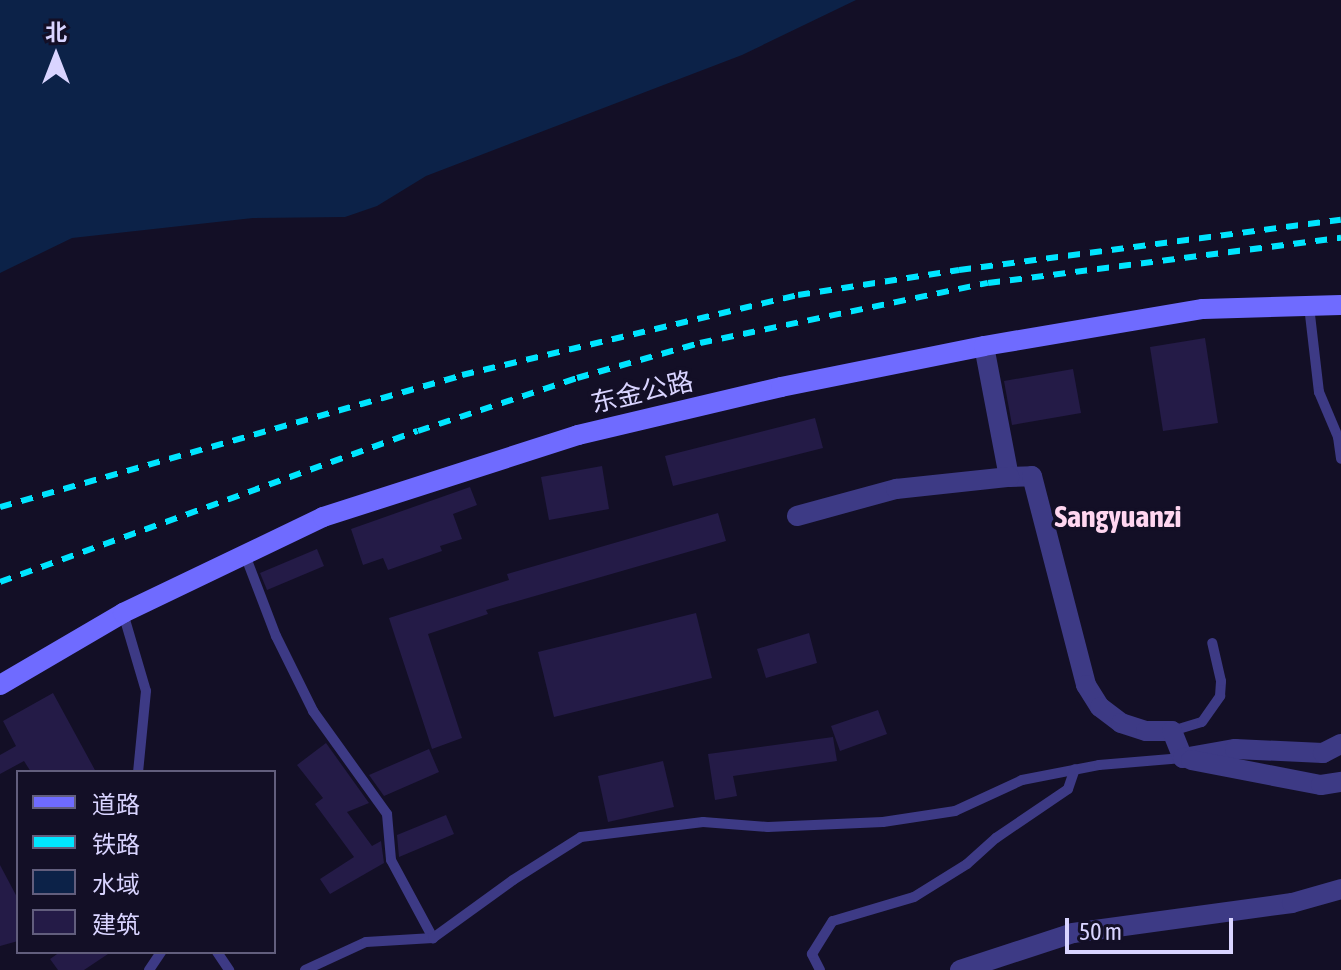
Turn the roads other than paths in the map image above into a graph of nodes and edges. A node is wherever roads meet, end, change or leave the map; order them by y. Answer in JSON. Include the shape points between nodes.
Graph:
{"nodes":[{"id":1,"x":1341,"y":305,"type":"edge"},
{"id":2,"x":1309,"y":306,"type":"junction"},
{"id":3,"x":984,"y":346,"type":"junction"},
{"id":4,"x":1341,"y":459,"type":"edge"},
{"id":5,"x":1009,"y":477,"type":"junction"},
{"id":6,"x":797,"y":516,"type":"dead end"},
{"id":7,"x":245,"y":555,"type":"junction"},
{"id":8,"x":123,"y":613,"type":"junction"},
{"id":9,"x":1212,"y":643,"type":"dead end"},
{"id":10,"x":0,"y":685,"type":"edge"},
{"id":11,"x":1172,"y":731,"type":"junction"},
{"id":12,"x":1341,"y":744,"type":"edge"},
{"id":13,"x":1183,"y":758,"type":"junction"},
{"id":14,"x":1075,"y":769,"type":"junction"},
{"id":15,"x":138,"y":770,"type":"edge"},
{"id":16,"x":1341,"y":782,"type":"edge"},
{"id":17,"x":1341,"y":889,"type":"edge"},
{"id":18,"x":433,"y":938,"type":"junction"},
{"id":19,"x":305,"y":970,"type":"edge"},
{"id":20,"x":820,"y":970,"type":"edge"},
{"id":21,"x":960,"y":970,"type":"edge"}],
"edges":[{"from":1,"to":2,"type":"main road","name":"东金公路"},
{"from":2,"to":3,"type":"main road","name":"东金公路","via":[[1203,309]]},
{"from":2,"to":4,"type":"lane","via":[[1319,392],[1338,437]]},
{"from":3,"to":5,"type":"street"},
{"from":3,"to":7,"type":"main road","name":"东金公路","via":[[578,435],[323,517]]},
{"from":5,"to":6,"type":"street","via":[[896,489]]},
{"from":5,"to":11,"type":"street","via":[[1032,476],[1086,685],[1100,707],[1121,723],[1146,731]]},
{"from":7,"to":8,"type":"main road","name":"东金公路"},
{"from":7,"to":18,"type":"lane","via":[[313,711],[387,814],[391,860]]},
{"from":8,"to":10,"type":"main road","name":"东金公路"},
{"from":8,"to":15,"type":"lane","via":[[146,691]]},
{"from":9,"to":11,"type":"lane","via":[[1220,696],[1202,722]]},
{"from":11,"to":13,"type":"street"},
{"from":12,"to":13,"type":"street","via":[[1323,753],[1235,749]]},
{"from":13,"to":14,"type":"lane"},
{"from":13,"to":16,"type":"street","via":[[1321,785]]},
{"from":14,"to":18,"type":"lane","via":[[1022,780],[955,811],[883,822],[768,827],[703,822],[581,837]]},
{"from":14,"to":20,"type":"lane","via":[[1068,789],[967,864],[914,897],[833,921],[812,954]]},
{"from":17,"to":21,"type":"street","via":[[1292,903],[1073,933]]},
{"from":18,"to":19,"type":"lane","via":[[366,942]]}]}
